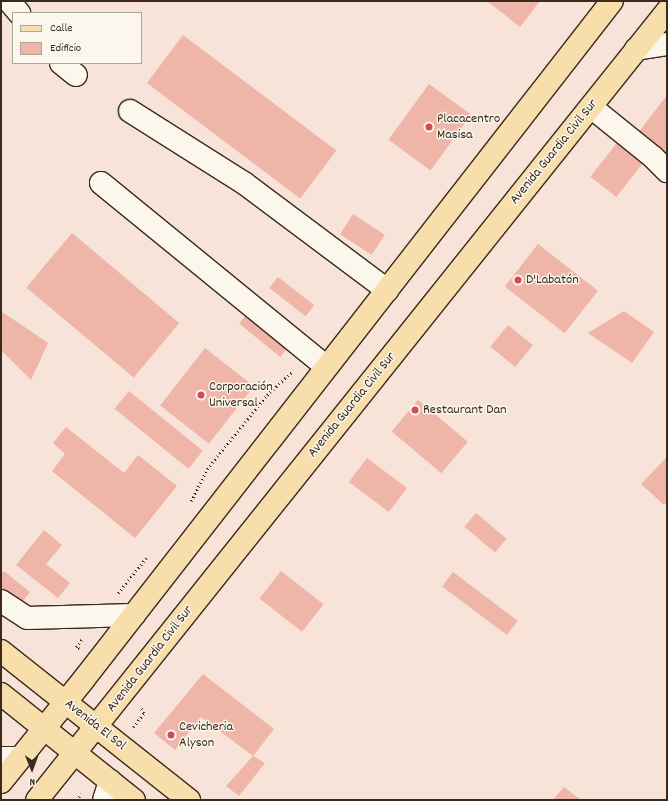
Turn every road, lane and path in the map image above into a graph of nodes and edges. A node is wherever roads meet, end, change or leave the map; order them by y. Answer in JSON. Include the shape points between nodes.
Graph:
{"nodes":[{"id":1,"x":9,"y":1,"type":"edge"},
{"id":2,"x":612,"y":1,"type":"edge"},
{"id":3,"x":667,"y":11,"type":"edge"},
{"id":4,"x":18,"y":12,"type":"edge"},
{"id":5,"x":667,"y":44,"type":"edge"},
{"id":6,"x":636,"y":49,"type":"junction"},
{"id":7,"x":591,"y":107,"type":"junction"},
{"id":8,"x":130,"y":111,"type":"dead end"},
{"id":9,"x":667,"y":171,"type":"edge"},
{"id":10,"x":101,"y":183,"type":"dead end"},
{"id":11,"x":387,"y":290,"type":"junction"},
{"id":12,"x":327,"y":367,"type":"junction"},
{"id":13,"x":1,"y":601,"type":"edge"},
{"id":14,"x":134,"y":615,"type":"junction"},
{"id":15,"x":1,"y":651,"type":"edge"},
{"id":16,"x":1,"y":694,"type":"edge"},
{"id":17,"x":66,"y":702,"type":"junction"},
{"id":18,"x":96,"y":726,"type":"junction"},
{"id":19,"x":44,"y":728,"type":"junction"},
{"id":20,"x":75,"y":753,"type":"junction"},
{"id":21,"x":10,"y":758,"type":"edge"},
{"id":22,"x":1,"y":782,"type":"edge"},
{"id":23,"x":107,"y":790,"type":"edge"},
{"id":24,"x":37,"y":800,"type":"edge"},
{"id":25,"x":134,"y":800,"type":"edge"},
{"id":26,"x":189,"y":800,"type":"edge"}],
"edges":[{"from":1,"to":4,"type":"lane"},
{"from":2,"to":11,"type":"main road"},
{"from":3,"to":6,"type":"main road","name":"Avenida Guardia Civil Sur"},
{"from":5,"to":6,"type":"lane"},
{"from":6,"to":7,"type":"main road","name":"Avenida Guardia Civil Sur"},
{"from":7,"to":9,"type":"lane"},
{"from":7,"to":18,"type":"main road","name":"Avenida Guardia Civil Sur"},
{"from":8,"to":11,"type":"lane","via":[[244,183]]},
{"from":10,"to":12,"type":"lane"},
{"from":11,"to":12,"type":"main road"},
{"from":12,"to":14,"type":"main road"},
{"from":13,"to":14,"type":"lane","via":[[27,618]]},
{"from":14,"to":17,"type":"main road"},
{"from":15,"to":17,"type":"main road","name":"Avenida El Sol"},
{"from":16,"to":19,"type":"main road"},
{"from":17,"to":18,"type":"main road","name":"Avenida El Sol"},
{"from":17,"to":19,"type":"main road"},
{"from":18,"to":20,"type":"main road","name":"Avenida Guardia Civil Sur"},
{"from":18,"to":26,"type":"main road","name":"Avenida El Sol"},
{"from":19,"to":20,"type":"main road"},
{"from":19,"to":21,"type":"main road"},
{"from":20,"to":23,"type":"main road"},
{"from":20,"to":24,"type":"main road","name":"Avenida Guardia Civil Sur"},
{"from":21,"to":22,"type":"main road"},
{"from":23,"to":25,"type":"main road"}]}
